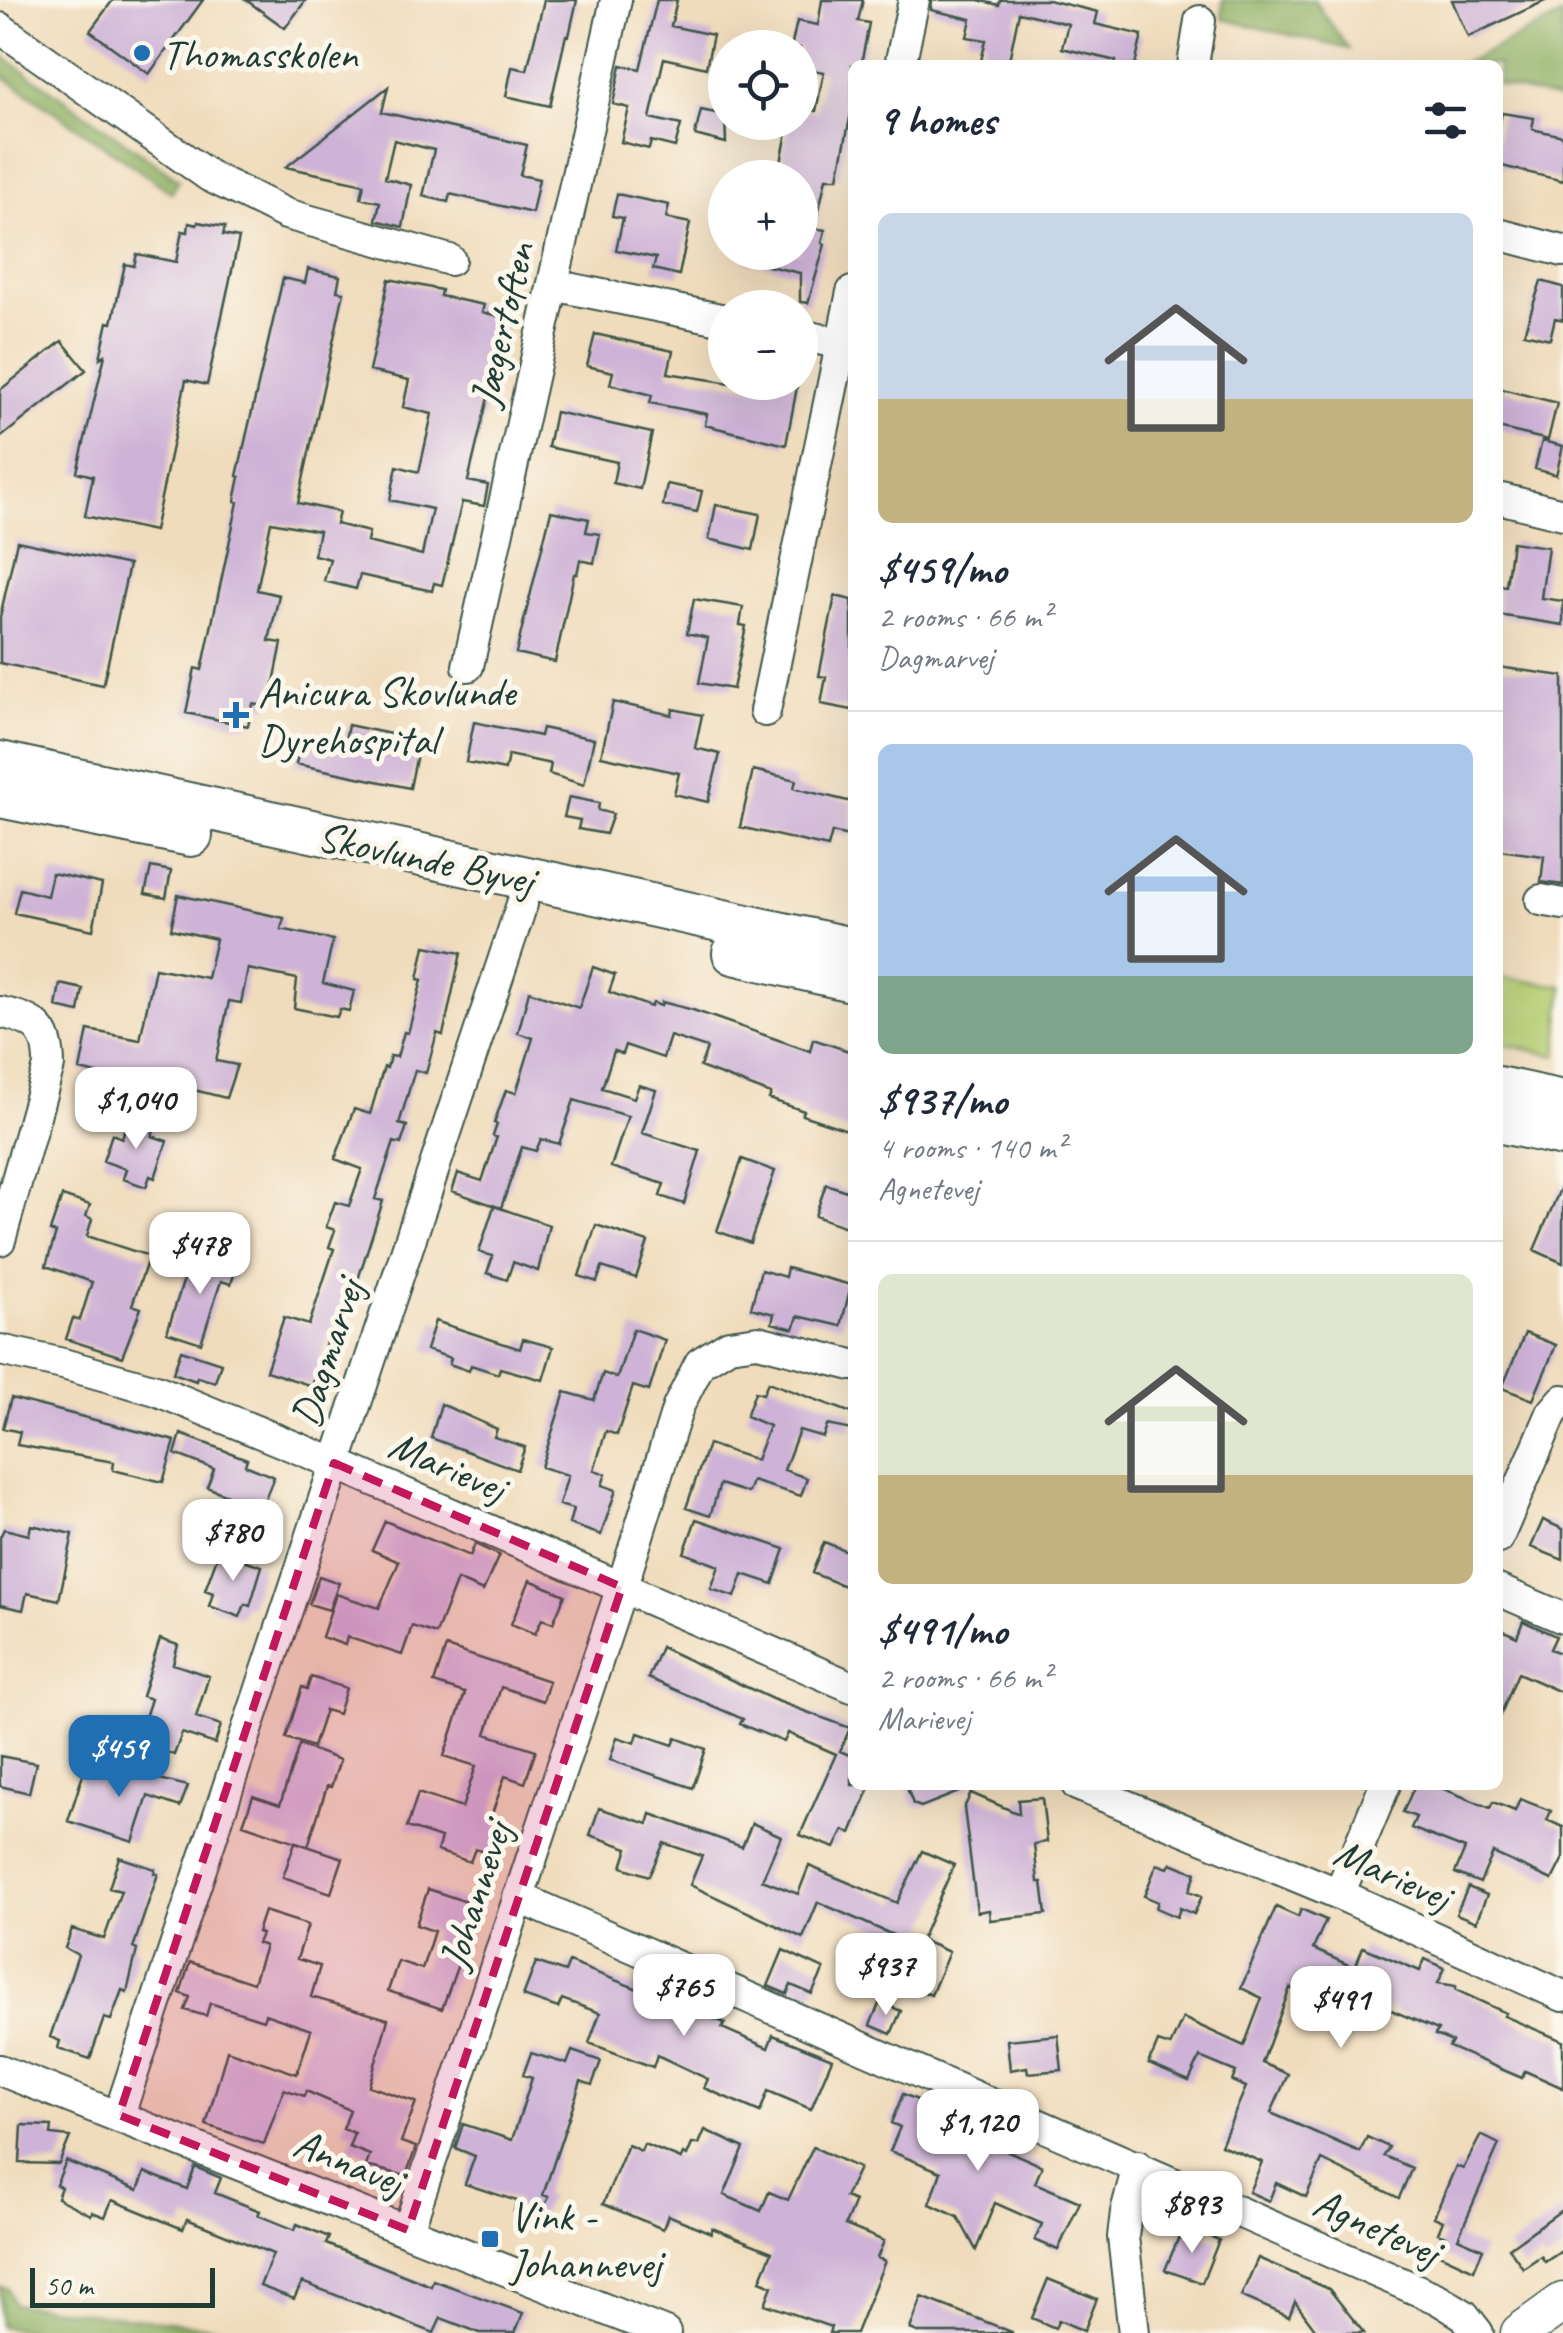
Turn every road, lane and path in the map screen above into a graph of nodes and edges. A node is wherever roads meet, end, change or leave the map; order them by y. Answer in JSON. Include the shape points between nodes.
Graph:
{"nodes":[{"id":1,"x":616,"y":0,"type":"edge"},
{"id":2,"x":914,"y":0,"type":"edge"},
{"id":3,"x":1200,"y":21,"type":"dead end"},
{"id":4,"x":0,"y":28,"type":"edge"},
{"id":5,"x":901,"y":60,"type":"edge"},
{"id":6,"x":1194,"y":60,"type":"edge"},
{"id":7,"x":1503,"y":235,"type":"edge"},
{"id":8,"x":1563,"y":251,"type":"edge"},
{"id":9,"x":450,"y":260,"type":"dead end"},
{"id":10,"x":553,"y":285,"type":"junction"},
{"id":11,"x":708,"y":317,"type":"edge"},
{"id":12,"x":818,"y":338,"type":"edge"},
{"id":13,"x":847,"y":344,"type":"edge"},
{"id":14,"x":1503,"y":499,"type":"edge"},
{"id":15,"x":1563,"y":514,"type":"edge"},
{"id":16,"x":468,"y":666,"type":"dead end"},
{"id":17,"x":764,"y":711,"type":"dead end"},
{"id":18,"x":0,"y":762,"type":"edge"},
{"id":19,"x":0,"y":796,"type":"edge"},
{"id":20,"x":522,"y":904,"type":"junction"},
{"id":21,"x":848,"y":948,"type":"edge"},
{"id":22,"x":848,"y":979,"type":"edge"},
{"id":23,"x":0,"y":1012,"type":"edge"},
{"id":24,"x":1503,"y":1089,"type":"edge"},
{"id":25,"x":1563,"y":1102,"type":"edge"},
{"id":26,"x":1503,"y":1122,"type":"edge"},
{"id":27,"x":1563,"y":1135,"type":"edge"},
{"id":28,"x":0,"y":1240,"type":"edge"},
{"id":29,"x":0,"y":1350,"type":"edge"},
{"id":30,"x":848,"y":1365,"type":"edge"},
{"id":31,"x":1563,"y":1400,"type":"edge"},
{"id":32,"x":334,"y":1463,"type":"junction"},
{"id":33,"x":1503,"y":1527,"type":"edge"},
{"id":34,"x":622,"y":1586,"type":"junction"},
{"id":35,"x":1503,"y":1592,"type":"edge"},
{"id":36,"x":1563,"y":1618,"type":"edge"},
{"id":37,"x":848,"y":1685,"type":"edge"},
{"id":38,"x":1089,"y":1790,"type":"edge"},
{"id":39,"x":1383,"y":1790,"type":"edge"},
{"id":40,"x":1338,"y":1894,"type":"junction"},
{"id":41,"x":518,"y":1897,"type":"junction"},
{"id":42,"x":1563,"y":1996,"type":"edge"},
{"id":43,"x":0,"y":2070,"type":"edge"},
{"id":44,"x":119,"y":2115,"type":"junction"},
{"id":45,"x":1138,"y":2166,"type":"junction"},
{"id":46,"x":408,"y":2230,"type":"junction"},
{"id":47,"x":1563,"y":2302,"type":"edge"},
{"id":48,"x":664,"y":2333,"type":"edge"},
{"id":49,"x":1134,"y":2333,"type":"edge"},
{"id":50,"x":1478,"y":2333,"type":"edge"},
{"id":51,"x":1520,"y":2333,"type":"edge"}],
"edges":[{"from":1,"to":10,"type":"street","name":"Jægertoften"},
{"from":2,"to":5,"type":"street"},
{"from":3,"to":6,"type":"street"},
{"from":4,"to":9,"type":"street","via":[[210,176],[286,214]]},
{"from":7,"to":8,"type":"street"},
{"from":10,"to":11,"type":"street"},
{"from":10,"to":16,"type":"street","name":"Jægertoften"},
{"from":12,"to":13,"type":"street"},
{"from":13,"to":17,"type":"street"},
{"from":14,"to":15,"type":"street"},
{"from":18,"to":21,"type":"main road","name":"Skovlunde Byvej"},
{"from":19,"to":20,"type":"main road","name":"Skovlunde Byvej"},
{"from":20,"to":22,"type":"main road","name":"Skovlunde Byvej"},
{"from":20,"to":32,"type":"street","name":"Dagmarvej"},
{"from":23,"to":28,"type":"street","via":[[37,1024],[49,1043],[50,1066]]},
{"from":24,"to":25,"type":"main road"},
{"from":26,"to":27,"type":"main road"},
{"from":29,"to":32,"type":"street","name":"Marievej","via":[[156,1390]]},
{"from":30,"to":34,"type":"street","name":"Johannevej","via":[[758,1340],[729,1346],[700,1363],[678,1407]]},
{"from":31,"to":33,"type":"street"},
{"from":32,"to":34,"type":"street","name":"Marievej"},
{"from":32,"to":44,"type":"street","name":"Dagmarvej"},
{"from":34,"to":37,"type":"street","name":"Marievej"},
{"from":34,"to":41,"type":"street","name":"Johannevej"},
{"from":35,"to":36,"type":"street"},
{"from":38,"to":40,"type":"street","name":"Marievej"},
{"from":39,"to":40,"type":"street"},
{"from":40,"to":42,"type":"street","name":"Marievej"},
{"from":41,"to":45,"type":"street","name":"Agnetevej"},
{"from":41,"to":46,"type":"street","name":"Johannevej"},
{"from":43,"to":44,"type":"street","name":"Annavej"},
{"from":44,"to":46,"type":"street","name":"Annavej"},
{"from":45,"to":49,"type":"street","via":[[1124,2237]]},
{"from":45,"to":50,"type":"street","name":"Agnetevej","via":[[1438,2299]]},
{"from":46,"to":48,"type":"street","name":"Annavej"},
{"from":47,"to":51,"type":"street"}]}
